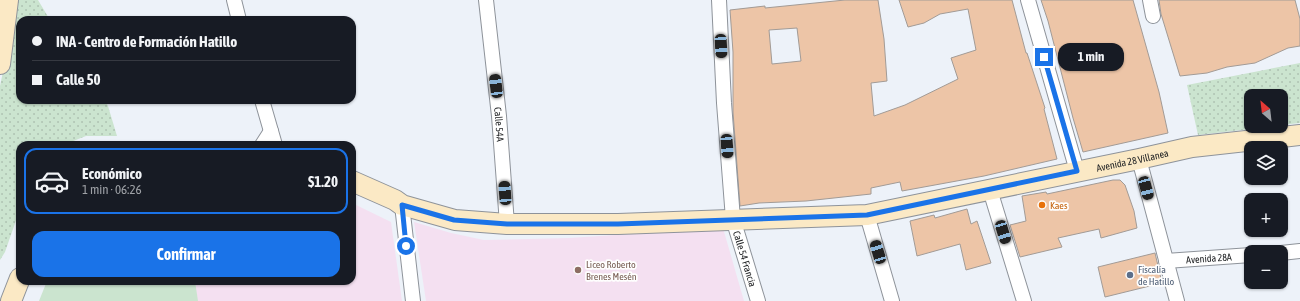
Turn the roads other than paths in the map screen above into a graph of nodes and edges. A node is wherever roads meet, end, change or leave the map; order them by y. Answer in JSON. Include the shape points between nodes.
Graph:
{"nodes":[{"id":1,"x":8,"y":0,"type":"edge"},
{"id":2,"x":234,"y":0,"type":"edge"},
{"id":3,"x":486,"y":0,"type":"edge"},
{"id":4,"x":719,"y":0,"type":"edge"},
{"id":5,"x":1028,"y":0,"type":"edge"},
{"id":6,"x":1150,"y":0,"type":"edge"},
{"id":7,"x":238,"y":16,"type":"edge"},
{"id":8,"x":1153,"y":16,"type":"dead end"},
{"id":9,"x":0,"y":64,"type":"edge"},
{"id":10,"x":263,"y":104,"type":"edge"},
{"id":11,"x":271,"y":131,"type":"junction"},
{"id":12,"x":1300,"y":135,"type":"edge"},
{"id":13,"x":265,"y":141,"type":"edge"},
{"id":14,"x":274,"y":141,"type":"edge"},
{"id":15,"x":1139,"y":159,"type":"junction"},
{"id":16,"x":1077,"y":171,"type":"junction"},
{"id":17,"x":356,"y":183,"type":"edge"},
{"id":18,"x":990,"y":190,"type":"junction"},
{"id":19,"x":402,"y":205,"type":"junction"},
{"id":20,"x":867,"y":215,"type":"junction"},
{"id":21,"x":733,"y":219,"type":"junction"},
{"id":22,"x":507,"y":224,"type":"junction"},
{"id":23,"x":1300,"y":251,"type":"edge"},
{"id":24,"x":1288,"y":252,"type":"edge"},
{"id":25,"x":1244,"y":255,"type":"edge"},
{"id":26,"x":1166,"y":261,"type":"junction"},
{"id":27,"x":413,"y":301,"type":"edge"},
{"id":28,"x":758,"y":301,"type":"edge"},
{"id":29,"x":892,"y":301,"type":"edge"},
{"id":30,"x":1024,"y":301,"type":"edge"},
{"id":31,"x":1177,"y":301,"type":"edge"}],
"edges":[{"from":1,"to":9,"type":"street"},
{"from":2,"to":7,"type":"street"},
{"from":3,"to":22,"type":"street","name":"Calle 54A","via":[[499,116]]},
{"from":4,"to":21,"type":"street","name":"Calle 54 Francia"},
{"from":5,"to":16,"type":"street"},
{"from":6,"to":8,"type":"street"},
{"from":10,"to":11,"type":"street"},
{"from":11,"to":13,"type":"street"},
{"from":11,"to":14,"type":"street"},
{"from":12,"to":15,"type":"street","name":"Avenida 28 Villanea","via":[[1192,147]]},
{"from":15,"to":16,"type":"street","name":"Avenida 28 Villanea"},
{"from":15,"to":26,"type":"street"},
{"from":16,"to":18,"type":"street","name":"Avenida 28 Villanea"},
{"from":17,"to":19,"type":"street","name":"Avenida 28 Villanea"},
{"from":18,"to":20,"type":"street","name":"Avenida 28 Villanea"},
{"from":18,"to":30,"type":"street"},
{"from":19,"to":22,"type":"street","name":"Avenida 28 Villanea","via":[[454,220]]},
{"from":19,"to":27,"type":"street"},
{"from":20,"to":21,"type":"street","name":"Avenida 28 Villanea"},
{"from":20,"to":29,"type":"street"},
{"from":21,"to":22,"type":"street","name":"Avenida 28 Villanea","via":[[618,224]]},
{"from":21,"to":28,"type":"street","name":"Calle 54 Francia"},
{"from":23,"to":24,"type":"street"},
{"from":25,"to":26,"type":"street","name":"Avenida 28A"},
{"from":26,"to":31,"type":"street"}]}
